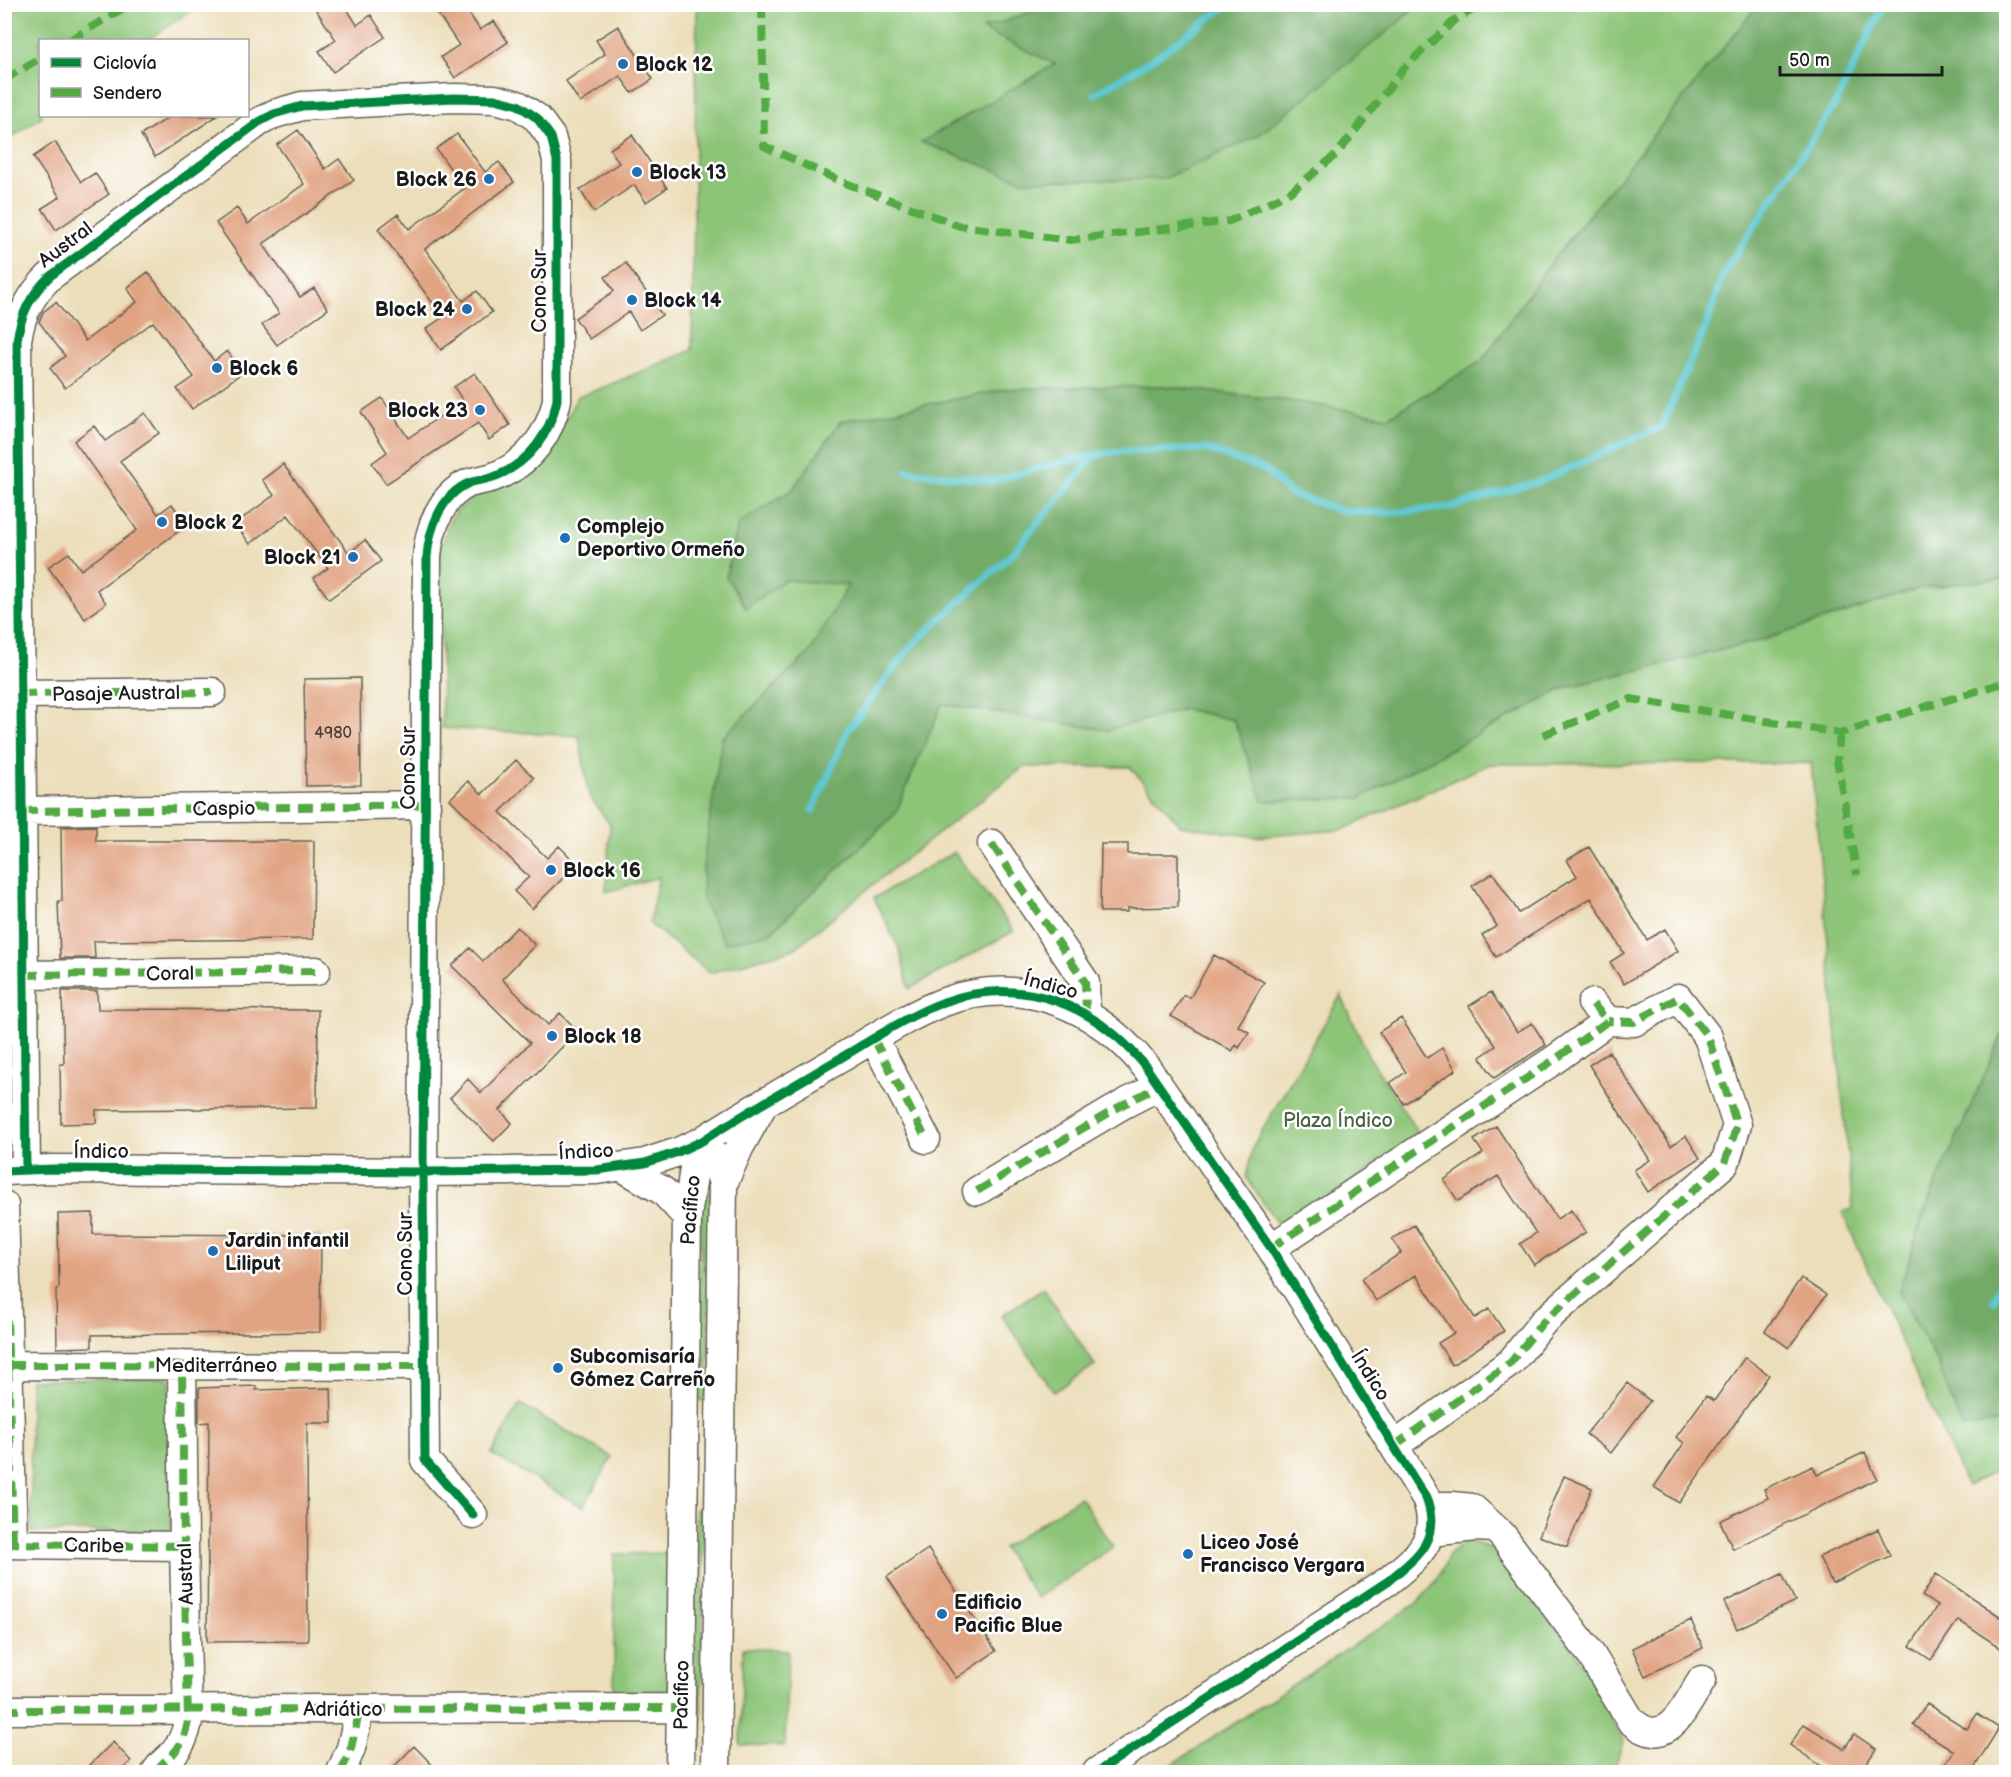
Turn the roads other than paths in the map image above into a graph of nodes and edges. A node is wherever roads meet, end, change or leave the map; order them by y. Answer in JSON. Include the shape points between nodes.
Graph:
{"nodes":[{"id":1,"x":495,"y":99,"type":"joint"},
{"id":2,"x":212,"y":692,"type":"dead end"},
{"id":3,"x":21,"y":693,"type":"junction"},
{"id":4,"x":426,"y":805,"type":"junction"},
{"id":5,"x":22,"y":811,"type":"junction"},
{"id":6,"x":992,"y":844,"type":"dead end"},
{"id":7,"x":316,"y":971,"type":"dead end"},
{"id":8,"x":24,"y":975,"type":"junction"},
{"id":9,"x":1086,"y":1013,"type":"junction"},
{"id":10,"x":874,"y":1038,"type":"junction"},
{"id":11,"x":1159,"y":1086,"type":"junction"},
{"id":12,"x":764,"y":1103,"type":"junction"},
{"id":13,"x":926,"y":1139,"type":"dead end"},
{"id":14,"x":702,"y":1141,"type":"junction"},
{"id":15,"x":622,"y":1167,"type":"junction"},
{"id":16,"x":15,"y":1171,"type":"edge"},
{"id":17,"x":423,"y":1172,"type":"junction"},
{"id":18,"x":723,"y":1184,"type":"junction"},
{"id":19,"x":977,"y":1191,"type":"dead end"},
{"id":20,"x":4,"y":1205,"type":"edge"},
{"id":21,"x":687,"y":1217,"type":"junction"},
{"id":22,"x":1271,"y":1248,"type":"junction"},
{"id":23,"x":9,"y":1365,"type":"junction"},
{"id":24,"x":182,"y":1365,"type":"junction"},
{"id":25,"x":423,"y":1366,"type":"junction"},
{"id":26,"x":1394,"y":1446,"type":"junction"},
{"id":27,"x":473,"y":1515,"type":"dead end"},
{"id":28,"x":1430,"y":1519,"type":"junction"},
{"id":29,"x":9,"y":1544,"type":"edge"},
{"id":30,"x":184,"y":1546,"type":"junction"},
{"id":31,"x":1702,"y":1680,"type":"dead end"},
{"id":32,"x":681,"y":1708,"type":"junction"},
{"id":33,"x":360,"y":1709,"type":"junction"},
{"id":34,"x":4,"y":1710,"type":"edge"},
{"id":35,"x":189,"y":1710,"type":"junction"},
{"id":36,"x":156,"y":1773,"type":"edge"},
{"id":37,"x":341,"y":1773,"type":"edge"},
{"id":38,"x":680,"y":1773,"type":"edge"},
{"id":39,"x":716,"y":1773,"type":"edge"},
{"id":40,"x":1097,"y":1773,"type":"edge"}],
"edges":[{"from":1,"to":3,"type":"street","name":"Austral","via":[[314,105],[274,114],[258,122],[37,289],[22,314],[17,340]]},
{"from":1,"to":4,"type":"street","name":"Cono Sur","via":[[518,105],[537,118],[555,148],[557,400],[549,428],[532,452],[503,473],[469,483],[455,493],[444,505],[431,532],[427,557]]},
{"from":2,"to":3,"type":"street","name":"Pasaje Austral"},
{"from":3,"to":5,"type":"street","name":"Austral"},
{"from":4,"to":5,"type":"street","name":"Caspio"},
{"from":4,"to":17,"type":"street","name":"Cono Sur"},
{"from":5,"to":8,"type":"street","name":"Austral"},
{"from":6,"to":9,"type":"street","name":"Índico","via":[[1085,982]]},
{"from":7,"to":8,"type":"street","name":"Coral"},
{"from":8,"to":16,"type":"street","name":"Austral"},
{"from":9,"to":10,"type":"street","name":"Índico","via":[[1044,997],[984,993],[946,1001]]},
{"from":9,"to":11,"type":"street","name":"Índico","via":[[1132,1050]]},
{"from":10,"to":12,"type":"street","name":"Índico"},
{"from":10,"to":13,"type":"street"},
{"from":11,"to":19,"type":"street"},
{"from":11,"to":22,"type":"street","name":"Índico"},
{"from":12,"to":14,"type":"street","name":"Índico"},
{"from":12,"to":18,"type":"street"},
{"from":14,"to":15,"type":"street","name":"Índico","via":[[645,1163]]},
{"from":14,"to":18,"type":"street","name":"Pacífico","via":[[715,1156]]},
{"from":14,"to":21,"type":"street","name":"Pacífico"},
{"from":15,"to":17,"type":"street","name":"Índico"},
{"from":15,"to":21,"type":"street","via":[[663,1191]]},
{"from":16,"to":17,"type":"street","name":"Índico"},
{"from":17,"to":25,"type":"street","name":"Cono Sur"},
{"from":18,"to":39,"type":"street","name":"Pacífico"},
{"from":20,"to":23,"type":"street"},
{"from":21,"to":32,"type":"street","name":"Pacífico"},
{"from":22,"to":26,"type":"street","name":"Índico"},
{"from":22,"to":26,"type":"street","via":[[1554,1060],[1600,1012],[1634,1022],[1678,998],[1708,1037],[1737,1125],[1725,1163],[1544,1322],[1510,1362]]},
{"from":23,"to":24,"type":"street","name":"Mediterráneo"},
{"from":23,"to":29,"type":"street"},
{"from":24,"to":25,"type":"street","name":"Mediterráneo"},
{"from":24,"to":30,"type":"street","name":"Austral"},
{"from":25,"to":27,"type":"street","name":"Cono Sur","via":[[425,1460]]},
{"from":26,"to":28,"type":"street","name":"Índico","via":[[1426,1498]]},
{"from":28,"to":31,"type":"street","via":[[1494,1528],[1502,1535],[1590,1653],[1631,1721],[1640,1729],[1663,1731],[1679,1716]]},
{"from":28,"to":40,"type":"street","via":[[1426,1543],[1388,1581]]},
{"from":29,"to":30,"type":"street","name":"Caribe"},
{"from":30,"to":35,"type":"street","name":"Austral"},
{"from":32,"to":33,"type":"street","name":"Adriático"},
{"from":32,"to":38,"type":"street","name":"Pacífico"},
{"from":33,"to":35,"type":"street","name":"Adriático"},
{"from":33,"to":37,"type":"street"},
{"from":34,"to":35,"type":"street","name":"Adriático"},
{"from":35,"to":36,"type":"street","name":"Austral","via":[[183,1739]]}]}
